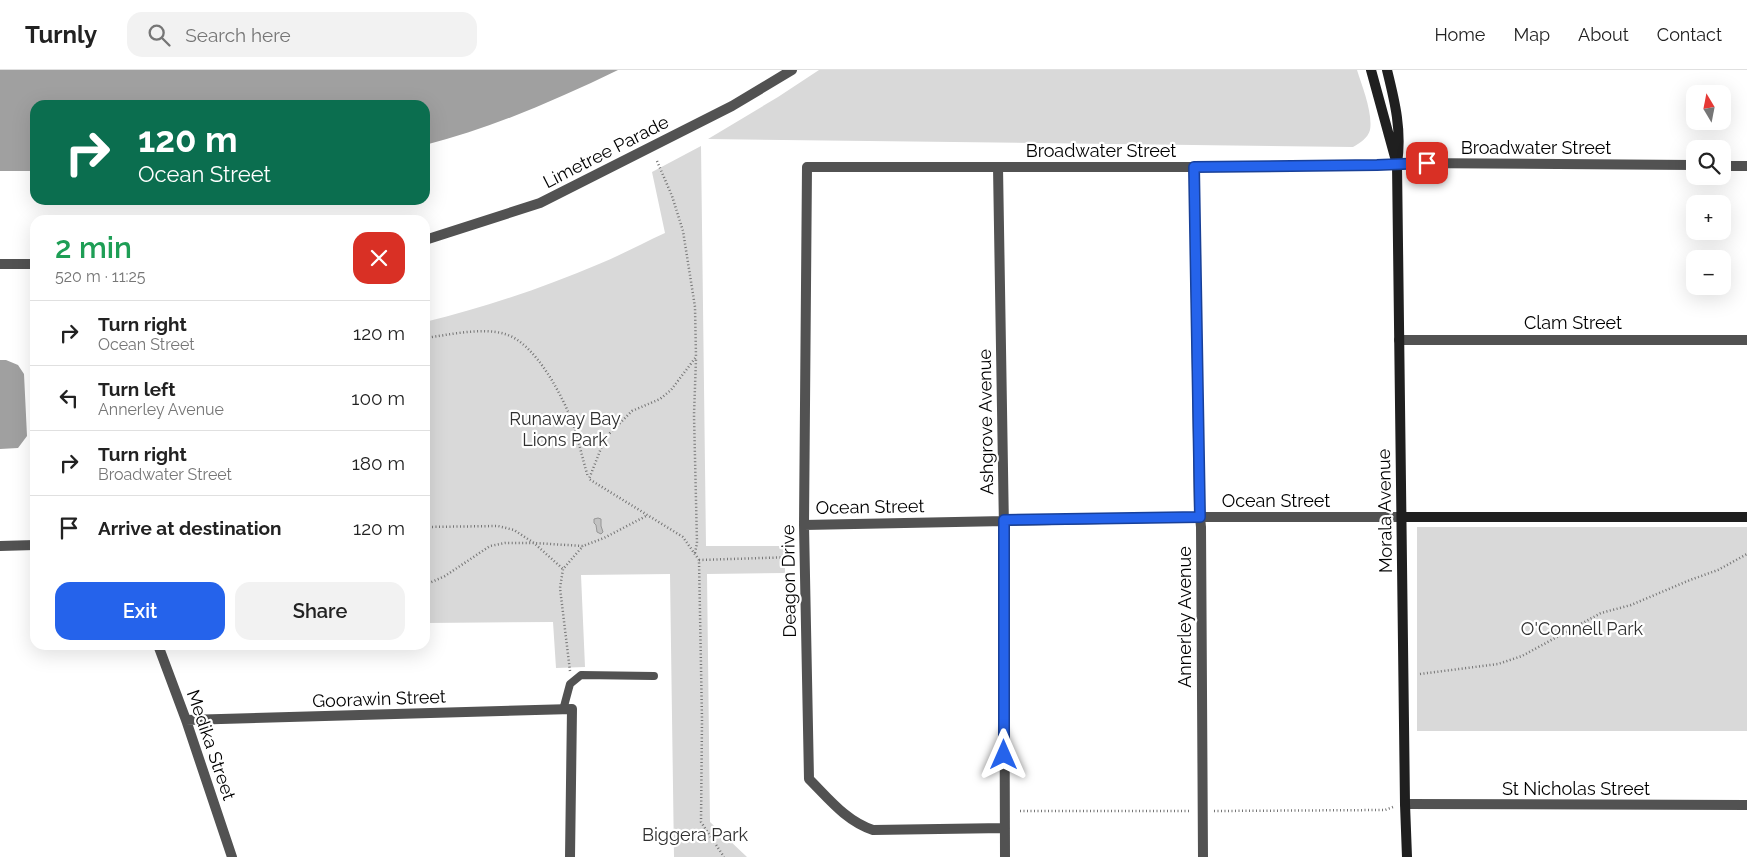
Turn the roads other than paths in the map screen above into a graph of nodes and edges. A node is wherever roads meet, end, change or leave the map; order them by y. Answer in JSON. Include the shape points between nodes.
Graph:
{"nodes":[{"id":1,"x":792,"y":70,"type":"edge"},
{"id":2,"x":1371,"y":70,"type":"edge"},
{"id":3,"x":1387,"y":70,"type":"edge"},
{"id":4,"x":1397,"y":164,"type":"junction"},
{"id":5,"x":1686,"y":165,"type":"edge"},
{"id":6,"x":1731,"y":166,"type":"edge"},
{"id":7,"x":1747,"y":166,"type":"edge"},
{"id":8,"x":807,"y":167,"type":"joint"},
{"id":9,"x":998,"y":167,"type":"junction"},
{"id":10,"x":1194,"y":167,"type":"junction"},
{"id":11,"x":430,"y":238,"type":"edge"},
{"id":12,"x":0,"y":264,"type":"edge"},
{"id":13,"x":30,"y":264,"type":"edge"},
{"id":14,"x":1400,"y":340,"type":"junction"},
{"id":15,"x":1747,"y":340,"type":"edge"},
{"id":16,"x":1402,"y":516,"type":"junction"},
{"id":17,"x":1200,"y":517,"type":"junction"},
{"id":18,"x":1747,"y":517,"type":"edge"},
{"id":19,"x":1004,"y":520,"type":"junction"},
{"id":20,"x":804,"y":525,"type":"junction"},
{"id":21,"x":30,"y":545,"type":"edge"},
{"id":22,"x":0,"y":546,"type":"edge"},
{"id":23,"x":160,"y":650,"type":"edge"},
{"id":24,"x":654,"y":676,"type":"dead end"},
{"id":25,"x":567,"y":709,"type":"junction"},
{"id":26,"x":186,"y":720,"type":"junction"},
{"id":27,"x":1405,"y":804,"type":"junction"},
{"id":28,"x":1747,"y":805,"type":"edge"},
{"id":29,"x":1005,"y":828,"type":"junction"},
{"id":30,"x":232,"y":857,"type":"edge"},
{"id":31,"x":570,"y":857,"type":"edge"},
{"id":32,"x":1005,"y":857,"type":"edge"},
{"id":33,"x":1203,"y":857,"type":"edge"},
{"id":34,"x":1406,"y":857,"type":"edge"}],
"edges":[{"from":1,"to":11,"type":"street","name":"Limetree Parade","via":[[732,106],[540,203]]},
{"from":2,"to":4,"type":"main road","name":"Morala Avenue"},
{"from":3,"to":4,"type":"main road","name":"Morala Avenue","via":[[1399,125]]},
{"from":4,"to":5,"type":"street","name":"Broadwater Street"},
{"from":4,"to":10,"type":"street","name":"Broadwater Street"},
{"from":4,"to":14,"type":"main road","name":"Morala Avenue"},
{"from":6,"to":7,"type":"street"},
{"from":8,"to":9,"type":"street","name":"Broadwater Street"},
{"from":8,"to":20,"type":"street","name":"Deagon Drive"},
{"from":9,"to":10,"type":"street","name":"Broadwater Street"},
{"from":9,"to":19,"type":"street","name":"Ashgrove Avenue"},
{"from":10,"to":17,"type":"street","name":"Annerley Avenue"},
{"from":12,"to":13,"type":"street"},
{"from":14,"to":15,"type":"street","name":"Clam Street"},
{"from":14,"to":16,"type":"main road","name":"Morala Avenue"},
{"from":16,"to":17,"type":"street","name":"Ocean Street"},
{"from":16,"to":18,"type":"main road","name":"Ocean Street"},
{"from":16,"to":27,"type":"main road","name":"Morala Avenue"},
{"from":17,"to":19,"type":"street","name":"Ocean Street"},
{"from":17,"to":33,"type":"street","name":"Annerley Avenue"},
{"from":19,"to":20,"type":"street","name":"Ocean Street"},
{"from":19,"to":29,"type":"street","name":"Ashgrove Avenue"},
{"from":20,"to":29,"type":"street","name":"Deagon Drive","via":[[809,779],[845,815],[874,830]]},
{"from":21,"to":22,"type":"street"},
{"from":23,"to":26,"type":"street","name":"Medika Street"},
{"from":24,"to":25,"type":"lane","via":[[581,675],[570,684]]},
{"from":25,"to":26,"type":"street","name":"Goorawin Street"},
{"from":25,"to":31,"type":"street"},
{"from":26,"to":30,"type":"street","name":"Medika Street"},
{"from":27,"to":28,"type":"street","name":"St Nicholas Street"},
{"from":27,"to":34,"type":"main road","name":"Morala Avenue"},
{"from":29,"to":32,"type":"street","name":"Ashgrove Avenue"}]}
